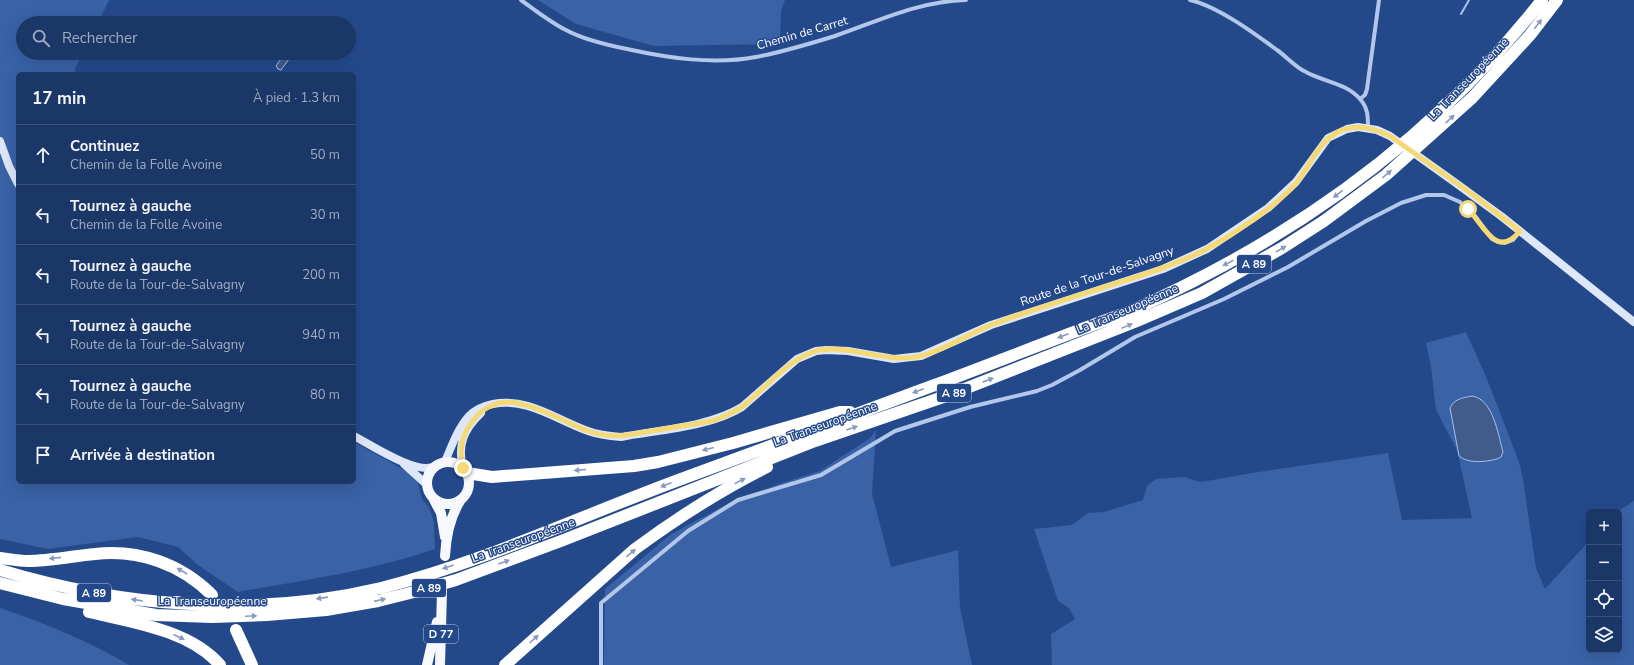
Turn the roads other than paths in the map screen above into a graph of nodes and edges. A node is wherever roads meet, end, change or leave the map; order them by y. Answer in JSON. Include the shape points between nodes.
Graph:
{"nodes":[{"id":1,"x":520,"y":0,"type":"edge"},
{"id":2,"x":966,"y":0,"type":"edge"},
{"id":3,"x":1190,"y":0,"type":"edge"},
{"id":4,"x":1379,"y":0,"type":"edge"},
{"id":5,"x":1542,"y":0,"type":"edge"},
{"id":6,"x":1557,"y":0,"type":"edge"},
{"id":7,"x":1360,"y":99,"type":"junction"},
{"id":8,"x":1368,"y":128,"type":"junction"},
{"id":9,"x":1417,"y":140,"type":"junction"},
{"id":10,"x":0,"y":141,"type":"edge"},
{"id":11,"x":1397,"y":157,"type":"junction"},
{"id":12,"x":16,"y":180,"type":"edge"},
{"id":13,"x":1520,"y":231,"type":"junction"},
{"id":14,"x":1634,"y":322,"type":"edge"},
{"id":15,"x":493,"y":404,"type":"junction"},
{"id":16,"x":860,"y":413,"type":"junction"},
{"id":17,"x":356,"y":437,"type":"edge"},
{"id":18,"x":815,"y":441,"type":"junction"},
{"id":19,"x":399,"y":460,"type":"junction"},
{"id":20,"x":440,"y":464,"type":"junction"},
{"id":21,"x":465,"y":471,"type":"junction"},
{"id":22,"x":426,"y":484,"type":"junction"},
{"id":23,"x":434,"y":500,"type":"junction"},
{"id":24,"x":460,"y":501,"type":"junction"},
{"id":25,"x":446,"y":545,"type":"junction"},
{"id":26,"x":445,"y":556,"type":"dead end"},
{"id":27,"x":0,"y":558,"type":"edge"},
{"id":28,"x":0,"y":570,"type":"edge"},
{"id":29,"x":0,"y":583,"type":"edge"},
{"id":30,"x":442,"y":591,"type":"dead end"},
{"id":31,"x":212,"y":595,"type":"dead end"},
{"id":32,"x":63,"y":599,"type":"junction"},
{"id":33,"x":441,"y":603,"type":"junction"},
{"id":34,"x":236,"y":630,"type":"dead end"},
{"id":35,"x":220,"y":665,"type":"edge"},
{"id":36,"x":252,"y":665,"type":"edge"},
{"id":37,"x":428,"y":665,"type":"edge"},
{"id":38,"x":440,"y":665,"type":"edge"},
{"id":39,"x":505,"y":665,"type":"edge"},
{"id":40,"x":601,"y":665,"type":"edge"}],
"edges":[{"from":1,"to":2,"type":"street","name":"Chemin de Carret","via":[[567,31],[593,40],[648,54],[698,60],[755,58],[790,50],[920,6]]},
{"from":3,"to":7,"type":"street","via":[[1221,13],[1278,50],[1302,70],[1349,90]]},
{"from":4,"to":7,"type":"street","via":[[1367,89]]},
{"from":5,"to":9,"type":"highway","name":"La Transeuropéenne","number":"A 89"},
{"from":9,"to":6,"type":"highway","name":"La Transeuropéenne","number":"A 89","one_way":true,"via":[[1472,98],[1530,35]]},
{"from":7,"to":8,"type":"street","via":[[1367,110]]},
{"from":8,"to":13,"type":"street","name":"Route de la Tour-de-Salvagny","via":[[1390,136]]},
{"from":8,"to":15,"type":"street","name":"Route de la Tour-de-Salvagny","via":[[1347,129],[1328,138],[1291,188],[1263,212],[1207,249],[1162,269],[991,325],[934,352],[894,359],[848,351],[816,351],[797,359],[742,407],[724,417],[621,436],[588,431],[527,406],[508,402]]},
{"from":9,"to":11,"type":"highway","name":"La Transeuropéenne","number":"A 89"},
{"from":10,"to":12,"type":"street"},
{"from":11,"to":16,"type":"highway","name":"La Transeuropéenne","number":"A 89","one_way":true,"via":[[1286,230],[1167,295],[1126,313]]},
{"from":18,"to":11,"type":"highway","name":"La Transeuropéenne","number":"A 89","one_way":true,"via":[[949,396],[1137,322],[1202,293],[1324,221],[1368,189]]},
{"from":13,"to":14,"type":"street","name":"Route de la Tour-de-Salvagny"},
{"from":13,"to":40,"type":"street","via":[[1513,240],[1498,242],[1492,239],[1468,209],[1450,197],[1435,194],[1410,200],[1380,213],[1288,267],[1224,299],[1135,337],[1052,385],[895,431],[822,475],[738,500],[688,531],[601,603]]},
{"from":15,"to":20,"type":"street","name":"Route de la Tour-de-Salvagny","via":[[483,406],[469,416]]},
{"from":15,"to":21,"type":"street","via":[[474,420],[465,433],[460,456]]},
{"from":16,"to":21,"type":"highway","one_way":true,"via":[[840,412],[733,443],[634,466],[492,477]]},
{"from":16,"to":28,"type":"highway","name":"La Transeuropéenne","number":"A 89","one_way":true,"via":[[461,563],[424,576],[344,595],[253,605],[182,604],[78,590]]},
{"from":17,"to":19,"type":"street"},
{"from":32,"to":18,"type":"highway","name":"La Transeuropéenne","number":"A 89","one_way":true,"via":[[156,615],[212,617],[326,610],[378,601],[456,580]]},
{"from":39,"to":18,"type":"highway","one_way":true,"via":[[657,533],[725,489],[799,453]]},
{"from":19,"to":20,"type":"street","via":[[428,468]]},
{"from":19,"to":22,"type":"street"},
{"from":20,"to":21,"type":"main road","via":[[458,464]]},
{"from":20,"to":22,"type":"main road","via":[[428,476]]},
{"from":21,"to":24,"type":"main road","via":[[468,492]]},
{"from":22,"to":23,"type":"main road"},
{"from":23,"to":24,"type":"main road","via":[[446,505]]},
{"from":23,"to":25,"type":"main road","via":[[441,513]]},
{"from":24,"to":25,"type":"main road","via":[[452,516]]},
{"from":25,"to":26,"type":"main road"},
{"from":31,"to":27,"type":"highway","one_way":true,"via":[[174,567],[134,554],[97,553],[27,561]]},
{"from":29,"to":32,"type":"highway","name":"La Transeuropéenne","number":"A 89"},
{"from":30,"to":33,"type":"main road","number":"D 77"},
{"from":32,"to":35,"type":"highway","one_way":true,"via":[[78,609],[178,636],[197,646]]},
{"from":33,"to":37,"type":"main road"},
{"from":33,"to":38,"type":"main road","number":"D 77"},
{"from":34,"to":36,"type":"highway"}]}
